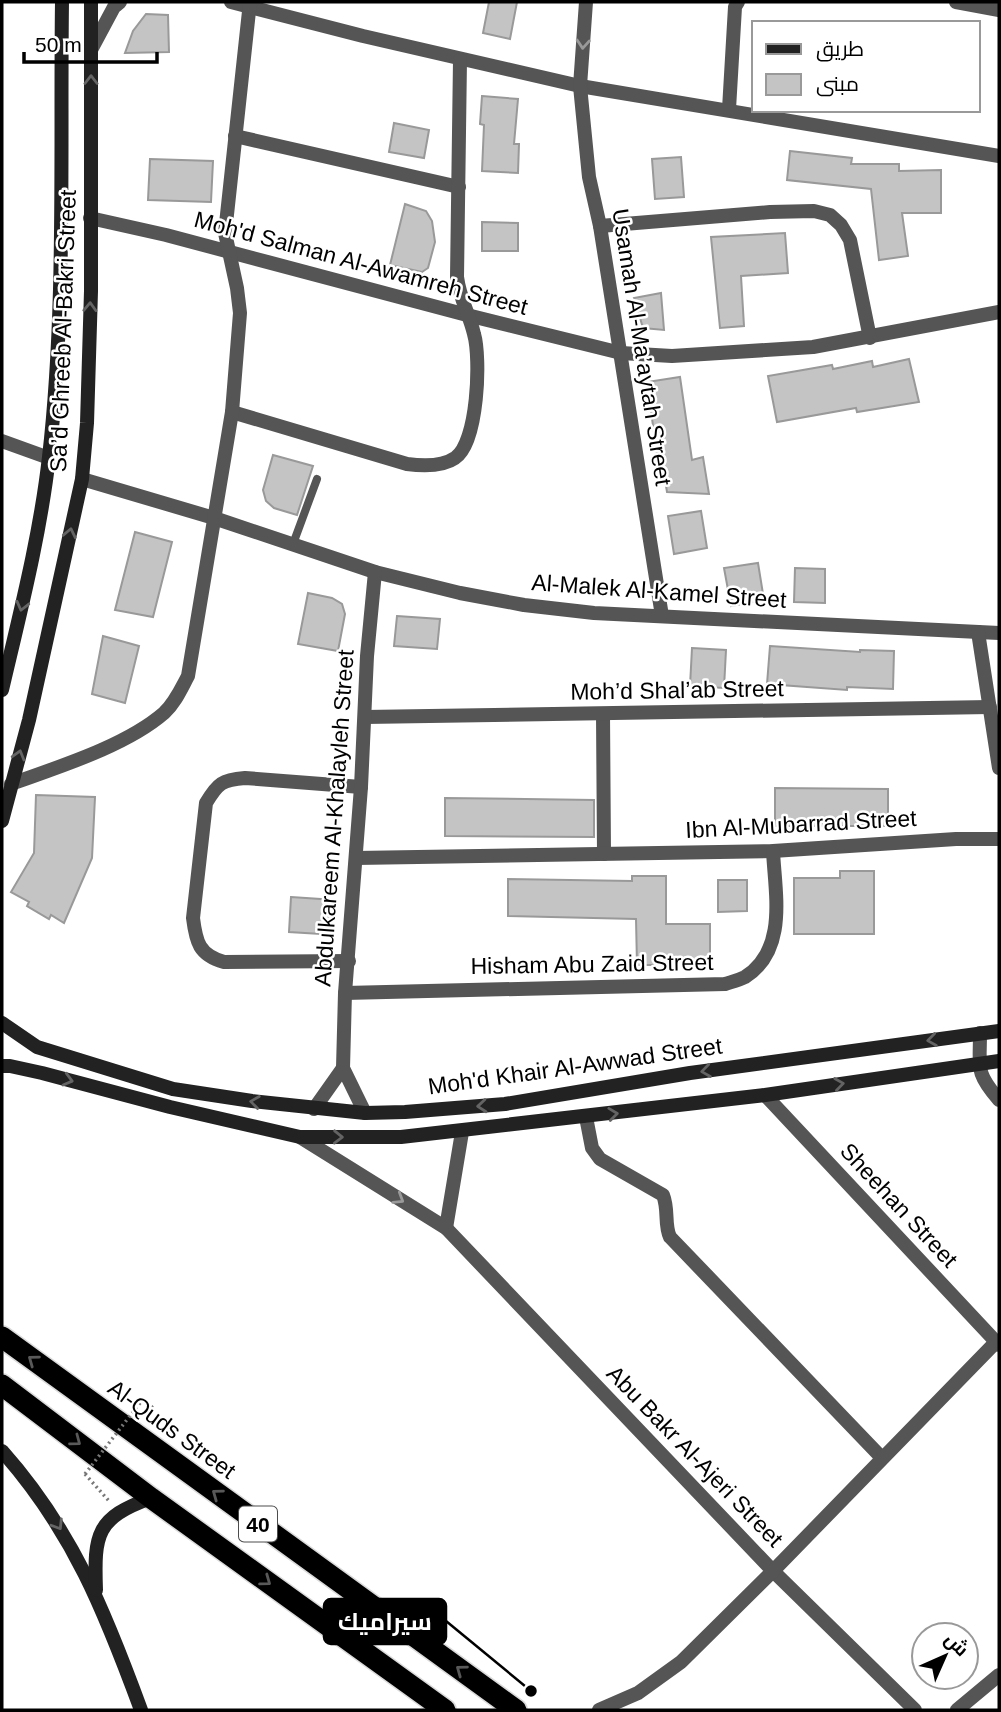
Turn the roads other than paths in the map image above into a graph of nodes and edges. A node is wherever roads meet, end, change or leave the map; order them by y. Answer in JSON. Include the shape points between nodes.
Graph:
{"nodes":[{"id":1,"x":62,"y":2,"type":"edge"},
{"id":2,"x":91,"y":2,"type":"edge"},
{"id":3,"x":120,"y":2,"type":"edge"},
{"id":4,"x":231,"y":2,"type":"edge"},
{"id":5,"x":586,"y":2,"type":"edge"},
{"id":6,"x":738,"y":2,"type":"edge"},
{"id":7,"x":956,"y":2,"type":"edge"},
{"id":8,"x":249,"y":4,"type":"edge"},
{"id":9,"x":999,"y":10,"type":"edge"},
{"id":10,"x":91,"y":50,"type":"junction"},
{"id":11,"x":460,"y":60,"type":"junction"},
{"id":12,"x":580,"y":86,"type":"junction"},
{"id":13,"x":729,"y":109,"type":"junction"},
{"id":14,"x":235,"y":136,"type":"junction"},
{"id":15,"x":999,"y":156,"type":"edge"},
{"id":16,"x":459,"y":187,"type":"junction"},
{"id":17,"x":90,"y":218,"type":"junction"},
{"id":18,"x":600,"y":226,"type":"junction"},
{"id":19,"x":228,"y":251,"type":"junction"},
{"id":20,"x":999,"y":312,"type":"edge"},
{"id":21,"x":467,"y":315,"type":"junction"},
{"id":22,"x":870,"y":338,"type":"junction"},
{"id":23,"x":621,"y":353,"type":"junction"},
{"id":24,"x":232,"y":412,"type":"junction"},
{"id":25,"x":2,"y":441,"type":"edge"},
{"id":26,"x":49,"y":458,"type":"junction"},
{"id":27,"x":82,"y":479,"type":"junction"},
{"id":28,"x":317,"y":479,"type":"dead end"},
{"id":29,"x":214,"y":518,"type":"junction"},
{"id":30,"x":293,"y":544,"type":"junction"},
{"id":31,"x":375,"y":572,"type":"junction"},
{"id":32,"x":662,"y":616,"type":"junction"},
{"id":33,"x":978,"y":632,"type":"junction"},
{"id":34,"x":999,"y":633,"type":"edge"},
{"id":35,"x":2,"y":690,"type":"edge"},
{"id":36,"x":990,"y":707,"type":"junction"},
{"id":37,"x":603,"y":714,"type":"junction"},
{"id":38,"x":365,"y":717,"type":"junction"},
{"id":39,"x":999,"y":768,"type":"edge"},
{"id":40,"x":11,"y":784,"type":"junction"},
{"id":41,"x":361,"y":788,"type":"junction"},
{"id":42,"x":2,"y":821,"type":"edge"},
{"id":43,"x":999,"y":839,"type":"edge"},
{"id":44,"x":773,"y":851,"type":"junction"},
{"id":45,"x":604,"y":854,"type":"junction"},
{"id":46,"x":356,"y":858,"type":"junction"},
{"id":47,"x":349,"y":961,"type":"junction"},
{"id":48,"x":345,"y":993,"type":"junction"},
{"id":49,"x":2,"y":1023,"type":"edge"},
{"id":50,"x":999,"y":1031,"type":"edge"},
{"id":51,"x":979,"y":1033,"type":"junction"},
{"id":52,"x":999,"y":1060,"type":"edge"},
{"id":53,"x":980,"y":1064,"type":"junction"},
{"id":54,"x":2,"y":1066,"type":"edge"},
{"id":55,"x":343,"y":1068,"type":"junction"},
{"id":56,"x":765,"y":1095,"type":"junction"},
{"id":57,"x":999,"y":1100,"type":"edge"},
{"id":58,"x":314,"y":1109,"type":"junction"},
{"id":59,"x":365,"y":1113,"type":"junction"},
{"id":60,"x":586,"y":1117,"type":"junction"},
{"id":61,"x":463,"y":1132,"type":"junction"},
{"id":62,"x":300,"y":1136,"type":"junction"},
{"id":63,"x":446,"y":1228,"type":"junction"},
{"id":64,"x":2,"y":1337,"type":"edge"},
{"id":65,"x":998,"y":1344,"type":"edge"},
{"id":66,"x":2,"y":1385,"type":"edge"},
{"id":67,"x":2,"y":1451,"type":"edge"},
{"id":68,"x":882,"y":1458,"type":"junction"},
{"id":69,"x":150,"y":1498,"type":"junction"},
{"id":70,"x":773,"y":1571,"type":"junction"},
{"id":71,"x":97,"y":1595,"type":"junction"},
{"id":72,"x":999,"y":1675,"type":"edge"},
{"id":73,"x":141,"y":1710,"type":"edge"},
{"id":74,"x":445,"y":1710,"type":"edge"},
{"id":75,"x":516,"y":1710,"type":"edge"},
{"id":76,"x":599,"y":1710,"type":"edge"},
{"id":77,"x":915,"y":1710,"type":"edge"},
{"id":78,"x":957,"y":1710,"type":"edge"}],
"edges":[{"from":1,"to":26,"type":"street","name":"Sa’d Ghreeb Al-Bakri Street","via":[[58,307]]},
{"from":2,"to":10,"type":"street","name":"Sa’d Ghreeb Al-Bakri Street"},
{"from":3,"to":10,"type":"street"},
{"from":4,"to":8,"type":"street"},
{"from":5,"to":12,"type":"street","name":"Usamah Al-Ma’aytah Street","one_way":true},
{"from":6,"to":13,"type":"street"},
{"from":7,"to":9,"type":"street"},
{"from":8,"to":11,"type":"street"},
{"from":8,"to":14,"type":"street"},
{"from":17,"to":10,"type":"street","name":"Sa’d Ghreeb Al-Bakri Street","one_way":true},
{"from":11,"to":12,"type":"street"},
{"from":11,"to":16,"type":"street"},
{"from":12,"to":13,"type":"street"},
{"from":12,"to":18,"type":"street","name":"Usamah Al-Ma’aytah Street","via":[[589,177]]},
{"from":13,"to":15,"type":"street"},
{"from":14,"to":16,"type":"street"},
{"from":14,"to":19,"type":"street","via":[[225,233]]},
{"from":16,"to":21,"type":"street","via":[[457,277]]},
{"from":17,"to":19,"type":"street","name":"Moh'd Salman Al-Awamreh Street"},
{"from":27,"to":17,"type":"street","name":"Sa’d Ghreeb Al-Bakri Street","one_way":true},
{"from":18,"to":22,"type":"street","via":[[770,212],[830,215],[850,240]]},
{"from":18,"to":23,"type":"street","name":"Usamah Al-Ma’aytah Street"},
{"from":19,"to":21,"type":"street","name":"Moh'd Salman Al-Awamreh Street"},
{"from":19,"to":24,"type":"street","via":[[240,313]]},
{"from":20,"to":22,"type":"street","name":"Moh'd Salman Al-Awamreh Street"},
{"from":21,"to":23,"type":"street","name":"Moh'd Salman Al-Awamreh Street"},
{"from":21,"to":24,"type":"street","via":[[475,335],[474,409],[463,450],[444,463],[407,464]]},
{"from":22,"to":23,"type":"street","name":"Moh'd Salman Al-Awamreh Street","via":[[745,353]]},
{"from":23,"to":32,"type":"street","name":"Usamah Al-Ma’aytah Street"},
{"from":24,"to":29,"type":"street"},
{"from":25,"to":26,"type":"street"},
{"from":26,"to":35,"type":"street","name":"Sa’d Ghreeb Al-Bakri Street","one_way":true,"via":[[39,530]]},
{"from":27,"to":29,"type":"street","name":"Al-Malek Al-Kamel Street"},
{"from":40,"to":27,"type":"street","name":"Sa’d Ghreeb Al-Bakri Street","one_way":true},
{"from":28,"to":30,"type":"lane"},
{"from":29,"to":30,"type":"street","name":"Al-Malek Al-Kamel Street"},
{"from":29,"to":40,"type":"street","via":[[188,676],[178,697],[134,733]]},
{"from":30,"to":31,"type":"street","name":"Al-Malek Al-Kamel Street"},
{"from":31,"to":32,"type":"street","name":"Al-Malek Al-Kamel Street","via":[[524,605]]},
{"from":31,"to":38,"type":"street","name":"Abdulkareem Al-Khalayleh Street"},
{"from":32,"to":33,"type":"street","name":"Al-Malek Al-Kamel Street"},
{"from":33,"to":34,"type":"street","name":"Al-Malek Al-Kamel Street"},
{"from":33,"to":36,"type":"street"},
{"from":36,"to":37,"type":"street","name":"Moh’d Shal’ab Street"},
{"from":36,"to":39,"type":"street"},
{"from":37,"to":38,"type":"street","name":"Moh’d Shal’ab Street"},
{"from":37,"to":45,"type":"street"},
{"from":38,"to":41,"type":"street","name":"Abdulkareem Al-Khalayleh Street"},
{"from":40,"to":42,"type":"street","name":"Sa’d Ghreeb Al-Bakri Street"},
{"from":41,"to":46,"type":"street","name":"Abdulkareem Al-Khalayleh Street"},
{"from":41,"to":47,"type":"street","via":[[245,778],[227,780],[216,788],[206,803],[193,918],[195,937],[203,951],[224,962]]},
{"from":43,"to":44,"type":"street","name":"Ibn Al-Mubarrad Street"},
{"from":44,"to":45,"type":"street","name":"Ibn Al-Mubarrad Street"},
{"from":44,"to":48,"type":"street","name":"Hisham Abu Zaid Street","via":[[777,924],[772,946],[746,977],[724,984]]},
{"from":45,"to":46,"type":"street","name":"Ibn Al-Mubarrad Street"},
{"from":46,"to":47,"type":"street","name":"Abdulkareem Al-Khalayleh Street"},
{"from":47,"to":48,"type":"street","name":"Abdulkareem Al-Khalayleh Street"},
{"from":48,"to":55,"type":"street","name":"Abdulkareem Al-Khalayleh Street"},
{"from":58,"to":49,"type":"street","name":"Moh'd Khair Al-Awwad Street","one_way":true,"via":[[173,1089],[37,1047]]},
{"from":50,"to":51,"type":"street","name":"Moh'd Khair Al-Awwad Street"},
{"from":51,"to":53,"type":"street"},
{"from":51,"to":59,"type":"street","name":"Moh'd Khair Al-Awwad Street","one_way":true,"via":[[505,1104]]},
{"from":52,"to":53,"type":"street"},
{"from":56,"to":53,"type":"street","one_way":true},
{"from":53,"to":57,"type":"street","via":[[984,1082]]},
{"from":54,"to":62,"type":"street","one_way":true},
{"from":55,"to":58,"type":"street"},
{"from":55,"to":59,"type":"street","name":"Abdulkareem Al-Khalayleh Street"},
{"from":60,"to":56,"type":"street","one_way":true},
{"from":56,"to":65,"type":"street","name":"Sheehan Street"},
{"from":58,"to":59,"type":"street","name":"Moh'd Khair Al-Awwad Street"},
{"from":60,"to":61,"type":"street"},
{"from":60,"to":68,"type":"street","via":[[592,1148],[600,1159],[663,1195],[670,1237]]},
{"from":62,"to":61,"type":"street","one_way":true,"via":[[401,1138]]},
{"from":61,"to":63,"type":"street"},
{"from":62,"to":63,"type":"street","name":"Abu Bakr Al-Ajeri Street","one_way":true},
{"from":63,"to":70,"type":"street","name":"Abu Bakr Al-Ajeri Street"},
{"from":75,"to":64,"type":"highway","name":"Al-Quds Street","number":"40","one_way":true},
{"from":65,"to":68,"type":"street"},
{"from":66,"to":69,"type":"highway","number":"40","one_way":true},
{"from":67,"to":71,"type":"street","one_way":true,"via":[[48,1507]]},
{"from":68,"to":70,"type":"street"},
{"from":69,"to":71,"type":"street","via":[[117,1511],[107,1521],[97,1549]]},
{"from":69,"to":74,"type":"highway","number":"40","one_way":true},
{"from":70,"to":76,"type":"street","via":[[681,1662],[638,1693]]},
{"from":70,"to":77,"type":"street","name":"Abu Bakr Al-Ajeri Street"},
{"from":71,"to":73,"type":"street"},
{"from":72,"to":78,"type":"street"}]}
